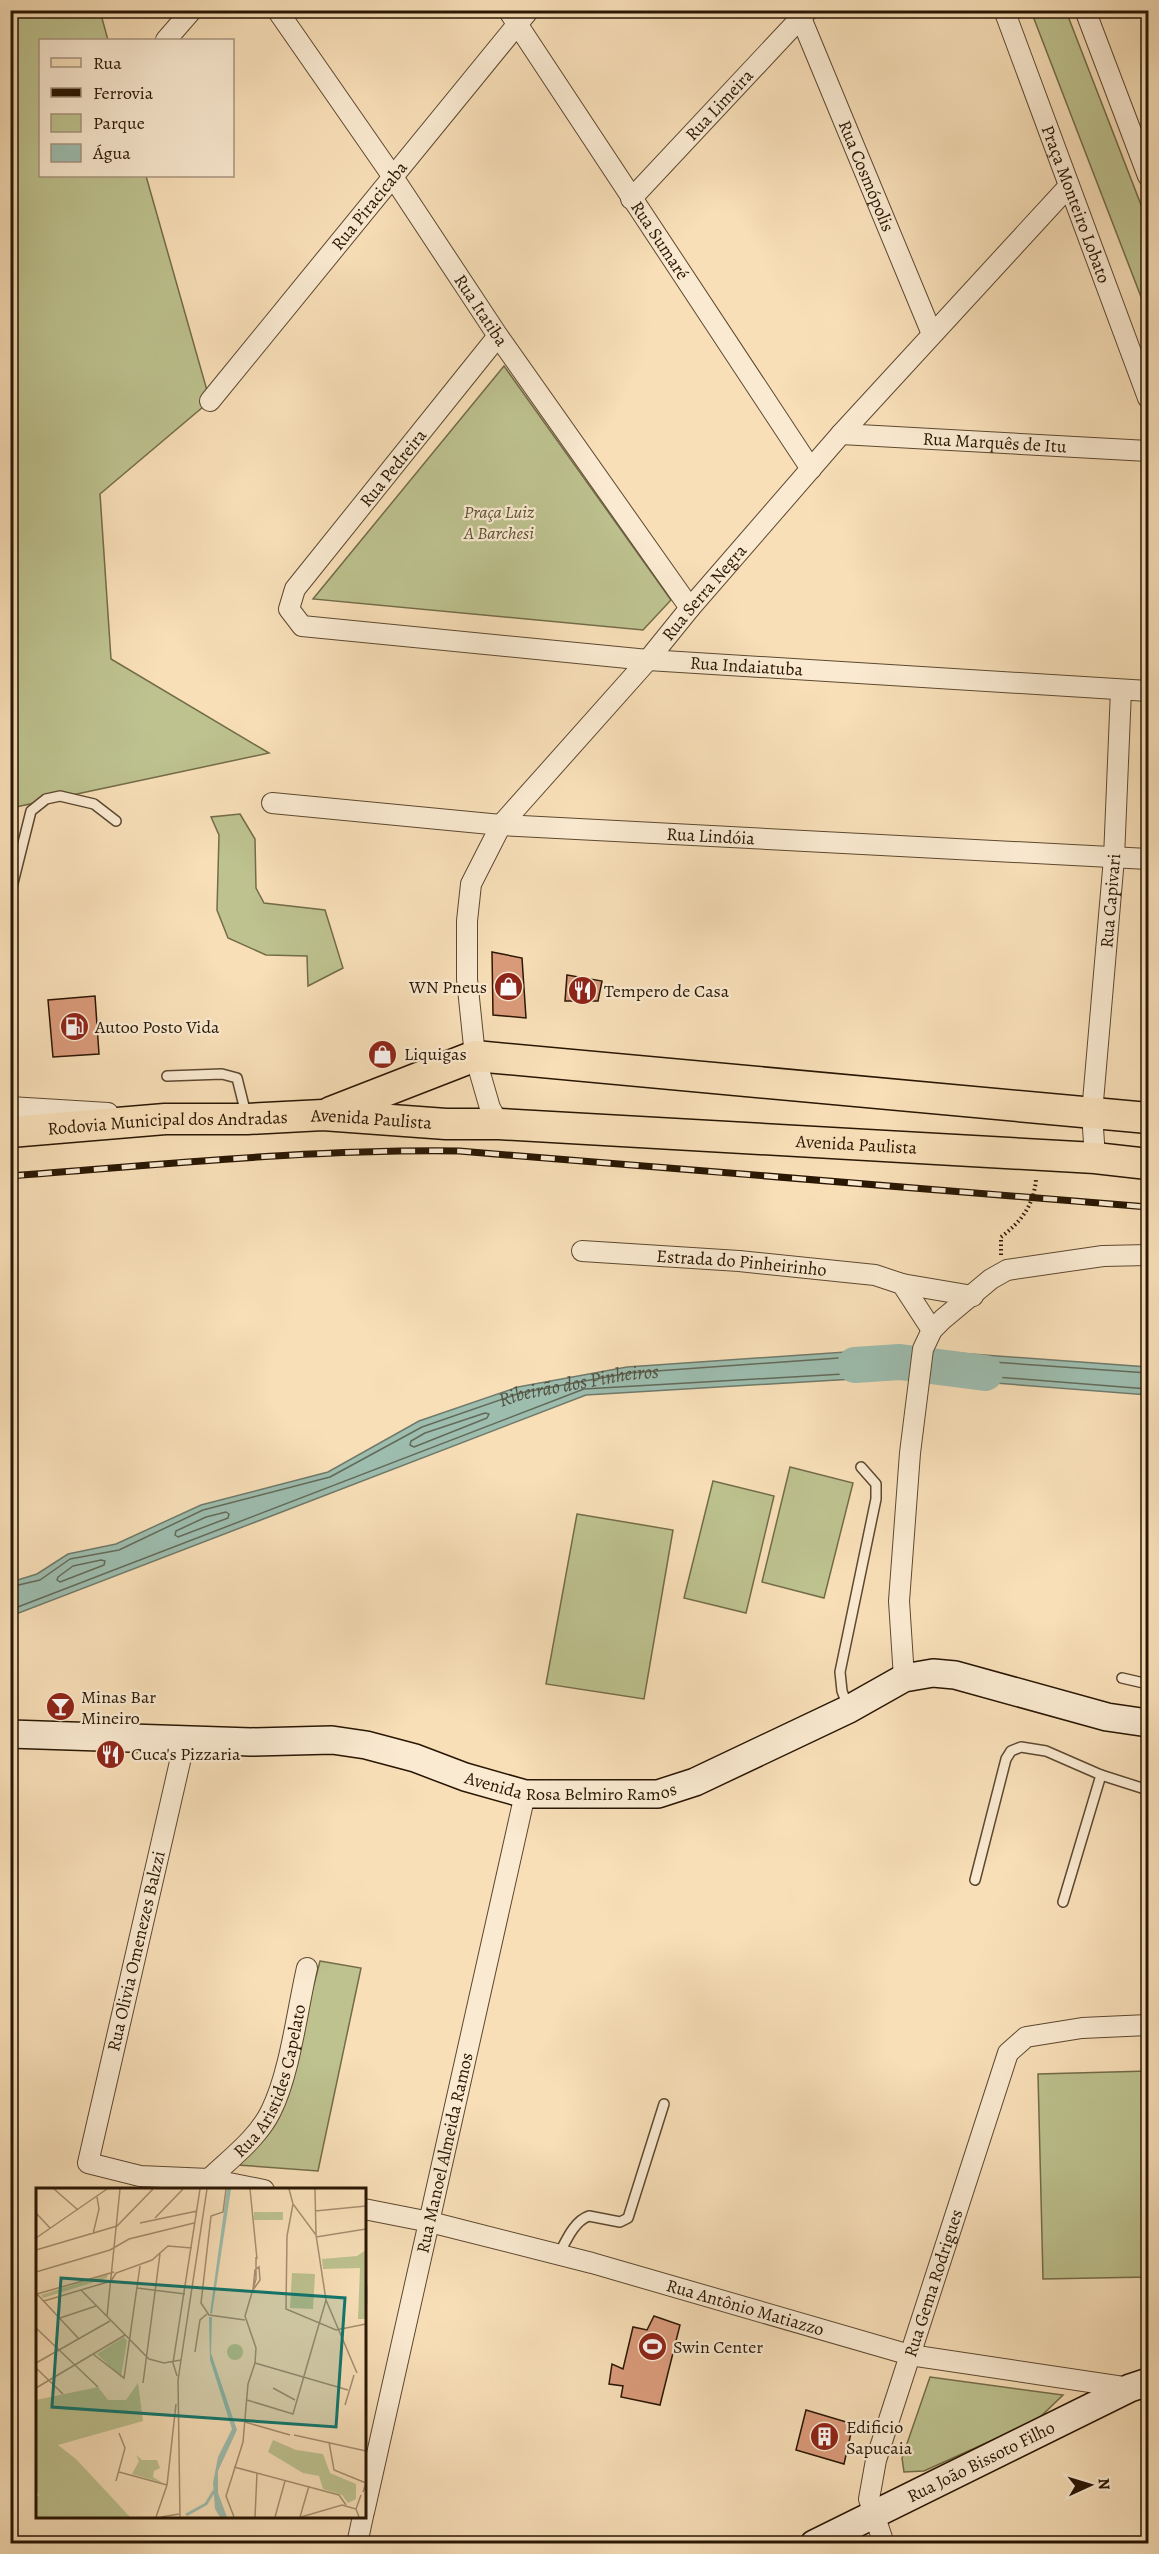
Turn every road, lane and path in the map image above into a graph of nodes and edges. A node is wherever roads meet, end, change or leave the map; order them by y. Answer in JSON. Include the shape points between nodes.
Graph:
{"nodes":[{"id":1,"x":192,"y":10,"type":"edge"},
{"id":2,"x":277,"y":10,"type":"edge"},
{"id":3,"x":1004,"y":10,"type":"edge"},
{"id":4,"x":1085,"y":10,"type":"edge"},
{"id":5,"x":804,"y":14,"type":"edge"},
{"id":6,"x":518,"y":15,"type":"edge"},
{"id":7,"x":167,"y":39,"type":"edge"},
{"id":8,"x":1149,"y":176,"type":"edge"},
{"id":9,"x":393,"y":177,"type":"junction"},
{"id":10,"x":1069,"y":186,"type":"junction"},
{"id":11,"x":630,"y":199,"type":"junction"},
{"id":12,"x":932,"y":334,"type":"junction"},
{"id":13,"x":498,"y":336,"type":"junction"},
{"id":14,"x":1149,"y":398,"type":"edge"},
{"id":15,"x":210,"y":401,"type":"dead end"},
{"id":16,"x":841,"y":434,"type":"junction"},
{"id":17,"x":1149,"y":451,"type":"edge"},
{"id":18,"x":811,"y":469,"type":"junction"},
{"id":19,"x":290,"y":601,"type":"joint"},
{"id":20,"x":690,"y":608,"type":"junction"},
{"id":21,"x":648,"y":660,"type":"junction"},
{"id":22,"x":1121,"y":690,"type":"junction"},
{"id":23,"x":1149,"y":691,"type":"edge"},
{"id":24,"x":272,"y":803,"type":"dead end"},
{"id":25,"x":116,"y":821,"type":"dead end"},
{"id":26,"x":501,"y":825,"type":"junction"},
{"id":27,"x":1114,"y":858,"type":"junction"},
{"id":28,"x":1149,"y":859,"type":"edge"},
{"id":29,"x":10,"y":895,"type":"edge"},
{"id":30,"x":475,"y":1056,"type":"junction"},
{"id":31,"x":167,"y":1076,"type":"dead end"},
{"id":32,"x":10,"y":1107,"type":"edge"},
{"id":33,"x":1092,"y":1113,"type":"junction"},
{"id":34,"x":323,"y":1115,"type":"junction"},
{"id":35,"x":1149,"y":1118,"type":"edge"},
{"id":36,"x":165,"y":1119,"type":"junction"},
{"id":37,"x":247,"y":1119,"type":"junction"},
{"id":38,"x":499,"y":1124,"type":"junction"},
{"id":39,"x":10,"y":1132,"type":"edge"},
{"id":40,"x":1035,"y":1154,"type":"junction"},
{"id":41,"x":1095,"y":1158,"type":"junction"},
{"id":42,"x":1149,"y":1164,"type":"edge"},
{"id":43,"x":582,"y":1251,"type":"dead end"},
{"id":44,"x":1149,"y":1255,"type":"edge"},
{"id":45,"x":1004,"y":1272,"type":"junction"},
{"id":46,"x":902,"y":1284,"type":"junction"},
{"id":47,"x":973,"y":1296,"type":"junction"},
{"id":48,"x":932,"y":1330,"type":"junction"},
{"id":49,"x":861,"y":1467,"type":"dead end"},
{"id":50,"x":904,"y":1678,"type":"junction"},
{"id":51,"x":1122,"y":1678,"type":"dead end"},
{"id":52,"x":1149,"y":1684,"type":"edge"},
{"id":53,"x":849,"y":1709,"type":"junction"},
{"id":54,"x":1107,"y":1717,"type":"junction"},
{"id":55,"x":1149,"y":1723,"type":"edge"},
{"id":56,"x":10,"y":1734,"type":"edge"},
{"id":57,"x":185,"y":1740,"type":"junction"},
{"id":58,"x":1149,"y":1741,"type":"edge"},
{"id":59,"x":1101,"y":1775,"type":"junction"},
{"id":60,"x":1149,"y":1790,"type":"edge"},
{"id":61,"x":525,"y":1794,"type":"junction"},
{"id":62,"x":975,"y":1881,"type":"dead end"},
{"id":63,"x":1063,"y":1902,"type":"dead end"},
{"id":64,"x":307,"y":1968,"type":"dead end"},
{"id":65,"x":1149,"y":2025,"type":"edge"},
{"id":66,"x":664,"y":2104,"type":"dead end"},
{"id":67,"x":209,"y":2179,"type":"junction"},
{"id":68,"x":254,"y":2188,"type":"edge"},
{"id":69,"x":366,"y":2209,"type":"edge"},
{"id":70,"x":430,"y":2222,"type":"junction"},
{"id":71,"x":559,"y":2254,"type":"junction"},
{"id":72,"x":910,"y":2355,"type":"junction"},
{"id":73,"x":1139,"y":2385,"type":"edge"},
{"id":74,"x":366,"y":2503,"type":"edge"},
{"id":75,"x":876,"y":2514,"type":"junction"},
{"id":76,"x":363,"y":2518,"type":"edge"},
{"id":77,"x":357,"y":2544,"type":"edge"},
{"id":78,"x":814,"y":2544,"type":"edge"},
{"id":79,"x":884,"y":2544,"type":"edge"}],
"edges":[{"from":1,"to":7,"type":"street"},
{"from":2,"to":9,"type":"street","name":"Rua Itatiba"},
{"from":3,"to":10,"type":"street","name":"Praça Monteiro Lobato"},
{"from":4,"to":8,"type":"street"},
{"from":5,"to":11,"type":"street","name":"Rua Limeira"},
{"from":5,"to":12,"type":"street","name":"Rua Cosmópolis"},
{"from":6,"to":9,"type":"street","name":"Rua Piracicaba"},
{"from":6,"to":11,"type":"street","name":"Rua Sumaré"},
{"from":9,"to":13,"type":"street","name":"Rua Itatiba"},
{"from":9,"to":15,"type":"street","name":"Rua Piracicaba"},
{"from":10,"to":12,"type":"street","name":"Rua Serra Negra"},
{"from":10,"to":14,"type":"street","name":"Praça Monteiro Lobato"},
{"from":11,"to":18,"type":"street","name":"Rua Sumaré"},
{"from":12,"to":16,"type":"street","name":"Rua Serra Negra"},
{"from":13,"to":19,"type":"street","name":"Rua Pedreira","via":[[295,589]]},
{"from":13,"to":20,"type":"street","name":"Rua Itatiba"},
{"from":16,"to":17,"type":"street","name":"Rua Marquês de Itu"},
{"from":16,"to":18,"type":"street","name":"Rua Serra Negra"},
{"from":18,"to":20,"type":"street","name":"Rua Serra Negra"},
{"from":19,"to":21,"type":"street","name":"Rua Indaiatuba","via":[[289,609],[302,626]]},
{"from":20,"to":21,"type":"street","name":"Rua Serra Negra"},
{"from":21,"to":22,"type":"street","name":"Rua Indaiatuba"},
{"from":21,"to":26,"type":"street","name":"Rua Serra Negra"},
{"from":22,"to":23,"type":"street","name":"Rua Indaiatuba"},
{"from":22,"to":27,"type":"street","name":"Rua Capivari"},
{"from":24,"to":26,"type":"street","name":"Rua Lindóia"},
{"from":25,"to":29,"type":"lane","via":[[94,804],[60,796],[46,799],[31,811]]},
{"from":26,"to":27,"type":"street","name":"Rua Lindóia"},
{"from":26,"to":30,"type":"street","name":"Rua Serra Negra","via":[[471,884],[467,979]]},
{"from":27,"to":28,"type":"street","name":"Rua Lindóia"},
{"from":27,"to":33,"type":"street","name":"Rua Capivari"},
{"from":30,"to":33,"type":"main road","name":"Avenida Paulista"},
{"from":30,"to":34,"type":"main road","name":"Avenida Paulista"},
{"from":30,"to":38,"type":"street","name":"Rua Serra Negra","via":[[490,1108]]},
{"from":31,"to":37,"type":"lane","via":[[222,1074],[237,1078]]},
{"from":32,"to":36,"type":"street"},
{"from":33,"to":35,"type":"main road","name":"Avenida Paulista"},
{"from":33,"to":41,"type":"street","name":"Rua Capivari"},
{"from":34,"to":37,"type":"main road","name":"Rodovia Municipal dos Andradas"},
{"from":34,"to":38,"type":"main road","name":"Avenida Paulista"},
{"from":36,"to":37,"type":"main road","name":"Rodovia Municipal dos Andradas"},
{"from":36,"to":39,"type":"main road","name":"Rodovia Municipal dos Andradas"},
{"from":38,"to":40,"type":"main road","name":"Avenida Paulista"},
{"from":40,"to":41,"type":"main road","name":"Avenida Paulista"},
{"from":40,"to":45,"type":"path","via":[[1034,1198],[1026,1213],[1001,1237]]},
{"from":41,"to":42,"type":"main road","name":"Avenida Paulista"},
{"from":43,"to":46,"type":"street","name":"Estrada do Pinheirinho","via":[[875,1275]]},
{"from":44,"to":45,"type":"street","via":[[1055,1261]]},
{"from":45,"to":47,"type":"street"},
{"from":46,"to":47,"type":"street","name":"Estrada do Pinheirinho"},
{"from":46,"to":48,"type":"street"},
{"from":47,"to":48,"type":"street"},
{"from":48,"to":50,"type":"street","via":[[922,1349],[917,1389],[899,1602]]},
{"from":49,"to":53,"type":"lane","via":[[876,1484],[876,1499],[840,1672]]},
{"from":50,"to":53,"type":"main road","name":"Avenida Rosa Belmiro Ramos"},
{"from":50,"to":54,"type":"main road","name":"Avenida Rosa Belmiro Ramos","via":[[933,1672],[955,1675]]},
{"from":51,"to":52,"type":"lane"},
{"from":53,"to":61,"type":"main road","name":"Avenida Rosa Belmiro Ramos","via":[[695,1782],[658,1794]]},
{"from":54,"to":55,"type":"main road","name":"Avenida Rosa Belmiro Ramos"},
{"from":54,"to":58,"type":"main road","name":"Avenida Rosa Belmiro Ramos"},
{"from":56,"to":57,"type":"main road","name":"Avenida Rosa Belmiro Ramos"},
{"from":57,"to":61,"type":"main road","name":"Avenida Rosa Belmiro Ramos","via":[[332,1740],[366,1745]]},
{"from":57,"to":67,"type":"street","name":"Rua Olivia Omenezes Balzzi","via":[[87,2163],[140,2176]]},
{"from":59,"to":60,"type":"lane"},
{"from":59,"to":62,"type":"lane","via":[[1047,1751],[1021,1746],[1011,1751]]},
{"from":59,"to":63,"type":"lane"},
{"from":61,"to":70,"type":"street","name":"Rua Manoel Almeida Ramos"},
{"from":64,"to":67,"type":"street","name":"Rua Aristides Capelato","via":[[271,2112],[255,2136]]},
{"from":65,"to":72,"type":"street","name":"Rua Gema Rodrigues","via":[[1082,2028],[1026,2037],[1008,2053]]},
{"from":66,"to":71,"type":"lane","via":[[628,2218],[620,2222],[584,2217]]},
{"from":67,"to":68,"type":"street"},
{"from":69,"to":70,"type":"street","name":"Rua Antônio Matiazzo"},
{"from":70,"to":71,"type":"street","name":"Rua Antônio Matiazzo"},
{"from":70,"to":74,"type":"street","name":"Rua Manoel Almeida Ramos"},
{"from":71,"to":72,"type":"street","name":"Rua Antônio Matiazzo"},
{"from":72,"to":73,"type":"street","name":"Rua Antônio Matiazzo"},
{"from":72,"to":75,"type":"street","name":"Rua Gema Rodrigues","via":[[876,2460],[869,2499]]},
{"from":73,"to":75,"type":"main road","name":"Rua João Bissoto Filho"},
{"from":75,"to":78,"type":"main road","name":"Rua João Bissoto Filho"},
{"from":75,"to":79,"type":"street","name":"Rua Gema Rodrigues"},
{"from":76,"to":77,"type":"street"}]}
